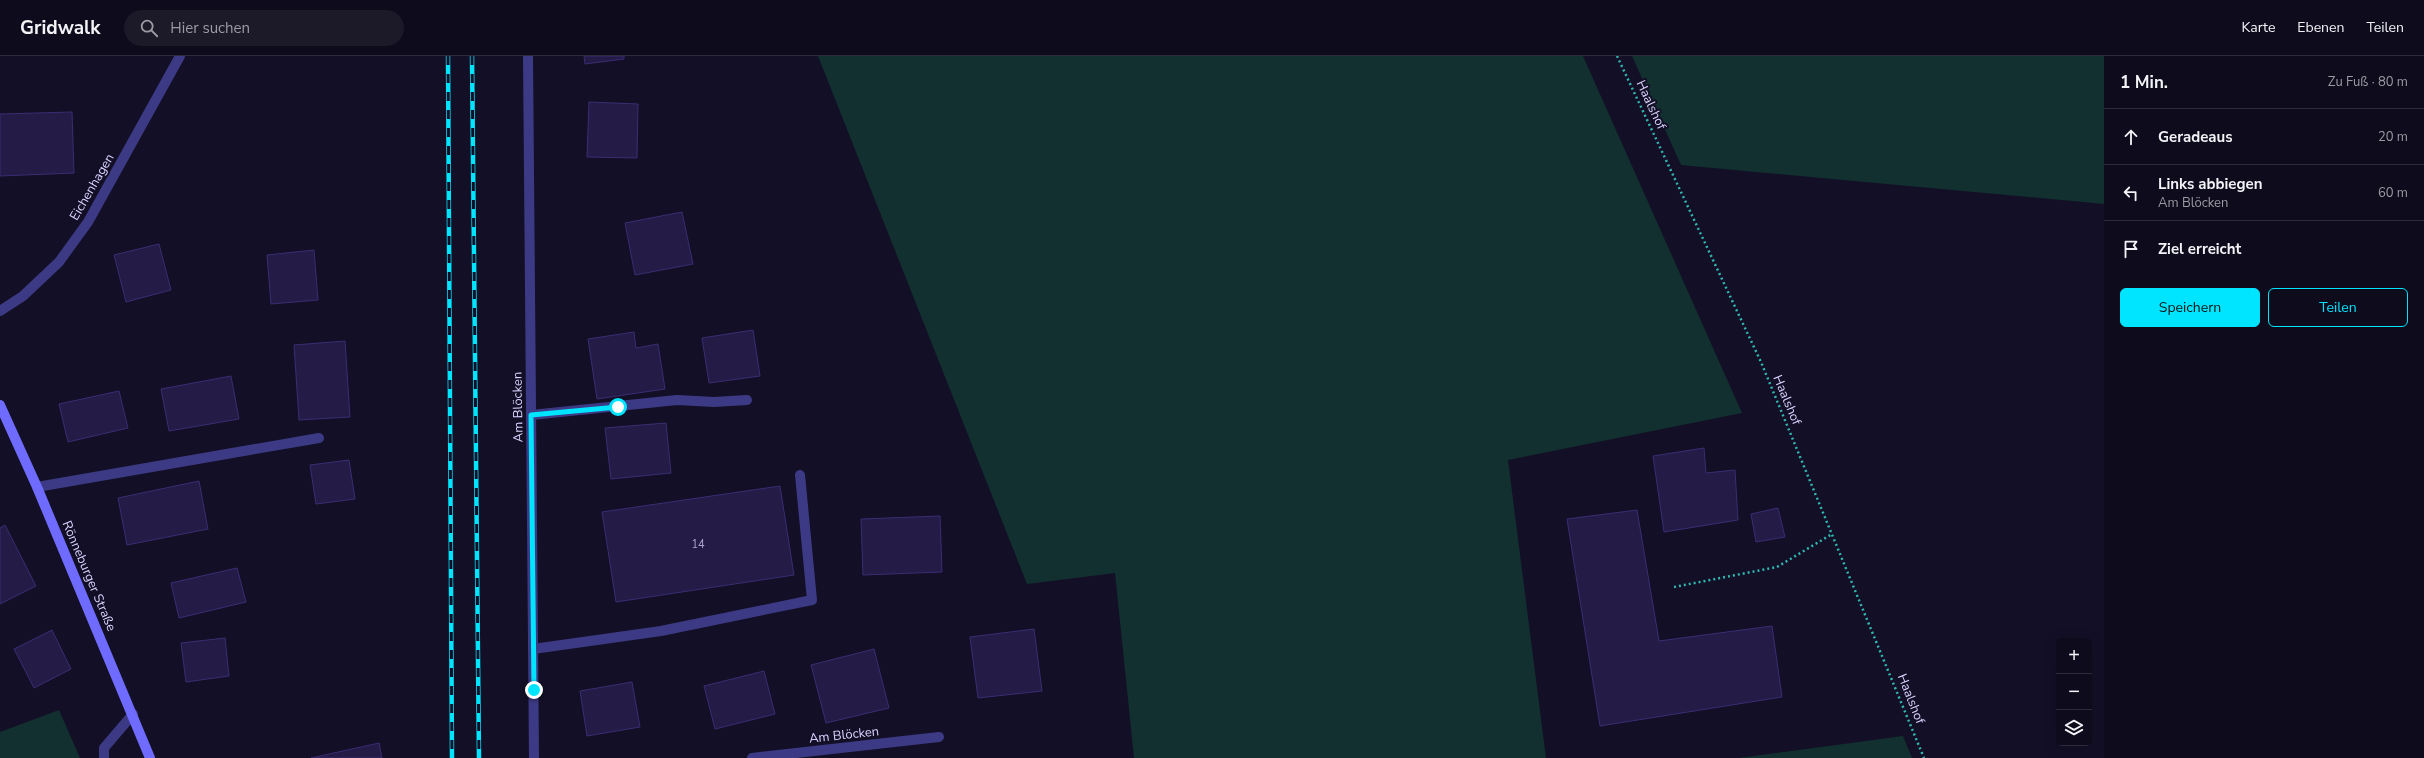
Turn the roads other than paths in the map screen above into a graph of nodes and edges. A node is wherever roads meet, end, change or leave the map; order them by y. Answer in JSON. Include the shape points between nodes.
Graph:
{"nodes":[{"id":1,"x":180,"y":56,"type":"edge"},
{"id":2,"x":528,"y":56,"type":"edge"},
{"id":3,"x":0,"y":311,"type":"edge"},
{"id":4,"x":747,"y":400,"type":"dead end"},
{"id":5,"x":0,"y":405,"type":"edge"},
{"id":6,"x":531,"y":415,"type":"junction"},
{"id":7,"x":318,"y":438,"type":"dead end"},
{"id":8,"x":800,"y":475,"type":"dead end"},
{"id":9,"x":37,"y":487,"type":"junction"},
{"id":10,"x":533,"y":649,"type":"junction"},
{"id":11,"x":133,"y":714,"type":"junction"},
{"id":12,"x":939,"y":737,"type":"dead end"},
{"id":13,"x":104,"y":758,"type":"edge"},
{"id":14,"x":150,"y":758,"type":"edge"},
{"id":15,"x":534,"y":758,"type":"edge"},
{"id":16,"x":752,"y":758,"type":"edge"}],
"edges":[{"from":1,"to":3,"type":"street","name":"Eichenhagen","via":[[88,222],[59,262],[22,296]]},
{"from":2,"to":6,"type":"street","name":"Am Blöcken"},
{"from":4,"to":6,"type":"street","via":[[677,400]]},
{"from":5,"to":9,"type":"street","name":"Rönneburger Straße"},
{"from":6,"to":10,"type":"street","name":"Am Blöcken"},
{"from":7,"to":9,"type":"street"},
{"from":8,"to":10,"type":"street","via":[[812,600],[661,630]]},
{"from":9,"to":11,"type":"street","name":"Rönneburger Straße"},
{"from":10,"to":15,"type":"street","name":"Am Blöcken"},
{"from":11,"to":13,"type":"street","via":[[104,748]]},
{"from":11,"to":14,"type":"street","name":"Rönneburger Straße"},
{"from":12,"to":16,"type":"street","name":"Am Blöcken"}]}
